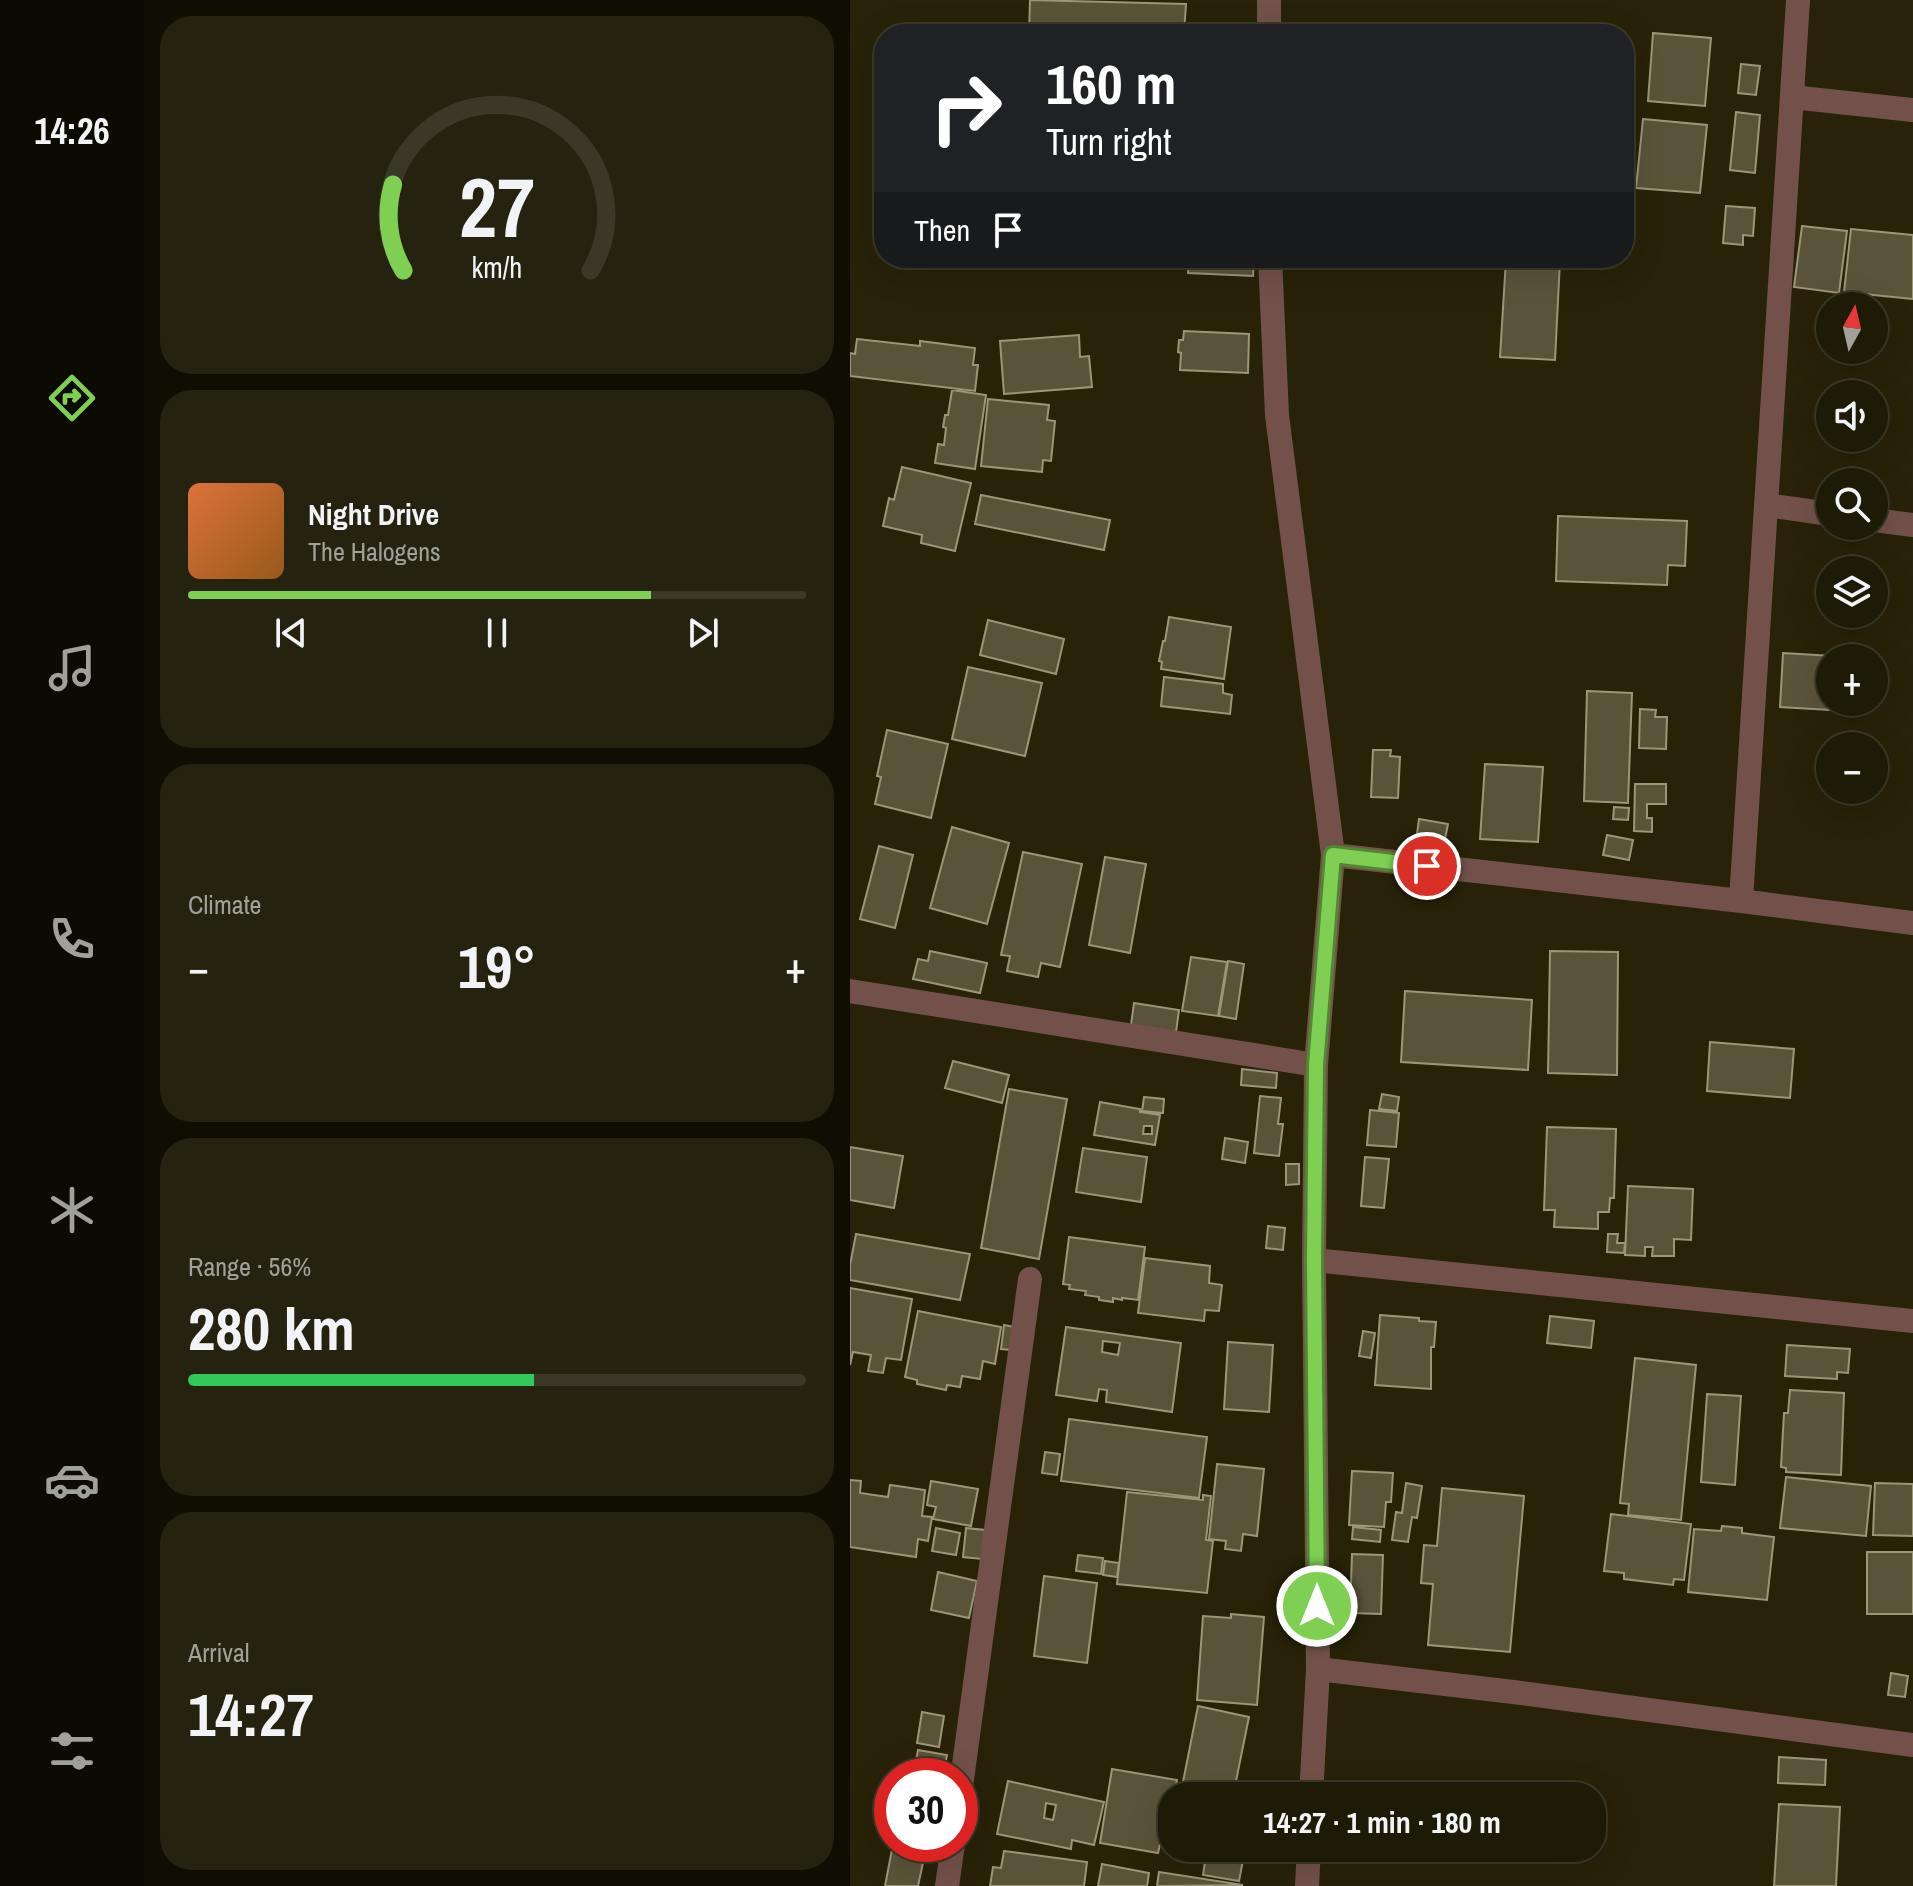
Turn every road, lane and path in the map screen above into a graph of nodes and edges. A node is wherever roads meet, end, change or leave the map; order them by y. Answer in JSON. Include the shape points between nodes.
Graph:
{"nodes":[{"id":1,"x":1269,"y":0,"type":"edge"},
{"id":2,"x":1798,"y":0,"type":"edge"},
{"id":3,"x":1269,"y":24,"type":"edge"},
{"id":4,"x":1792,"y":97,"type":"junction"},
{"id":5,"x":1913,"y":110,"type":"edge"},
{"id":6,"x":1270,"y":268,"type":"edge"},
{"id":7,"x":1766,"y":505,"type":"junction"},
{"id":8,"x":1816,"y":512,"type":"edge"},
{"id":9,"x":1888,"y":522,"type":"edge"},
{"id":10,"x":1913,"y":525,"type":"edge"},
{"id":11,"x":1333,"y":855,"type":"junction"},
{"id":12,"x":1741,"y":901,"type":"junction"},
{"id":13,"x":1913,"y":923,"type":"edge"},
{"id":14,"x":850,"y":991,"type":"edge"},
{"id":15,"x":1316,"y":1065,"type":"junction"},
{"id":16,"x":1314,"y":1260,"type":"junction"},
{"id":17,"x":1030,"y":1279,"type":"dead end"},
{"id":18,"x":1913,"y":1321,"type":"edge"},
{"id":19,"x":1318,"y":1669,"type":"junction"},
{"id":20,"x":1913,"y":1745,"type":"edge"},
{"id":21,"x":965,"y":1758,"type":"edge"},
{"id":22,"x":1312,"y":1782,"type":"edge"},
{"id":23,"x":950,"y":1862,"type":"edge"},
{"id":24,"x":1308,"y":1862,"type":"edge"},
{"id":25,"x":947,"y":1886,"type":"edge"},
{"id":26,"x":1307,"y":1886,"type":"edge"}],
"edges":[{"from":1,"to":3,"type":"street"},
{"from":2,"to":4,"type":"street"},
{"from":4,"to":5,"type":"street"},
{"from":4,"to":7,"type":"street"},
{"from":6,"to":11,"type":"street","via":[[1277,415]]},
{"from":7,"to":8,"type":"street"},
{"from":7,"to":12,"type":"street"},
{"from":9,"to":10,"type":"street"},
{"from":11,"to":12,"type":"street"},
{"from":11,"to":15,"type":"street"},
{"from":12,"to":13,"type":"street"},
{"from":14,"to":15,"type":"street"},
{"from":15,"to":16,"type":"street"},
{"from":16,"to":18,"type":"street"},
{"from":16,"to":19,"type":"street"},
{"from":17,"to":21,"type":"street"},
{"from":19,"to":20,"type":"street"},
{"from":19,"to":22,"type":"street"},
{"from":23,"to":25,"type":"street"},
{"from":24,"to":26,"type":"street"}]}
